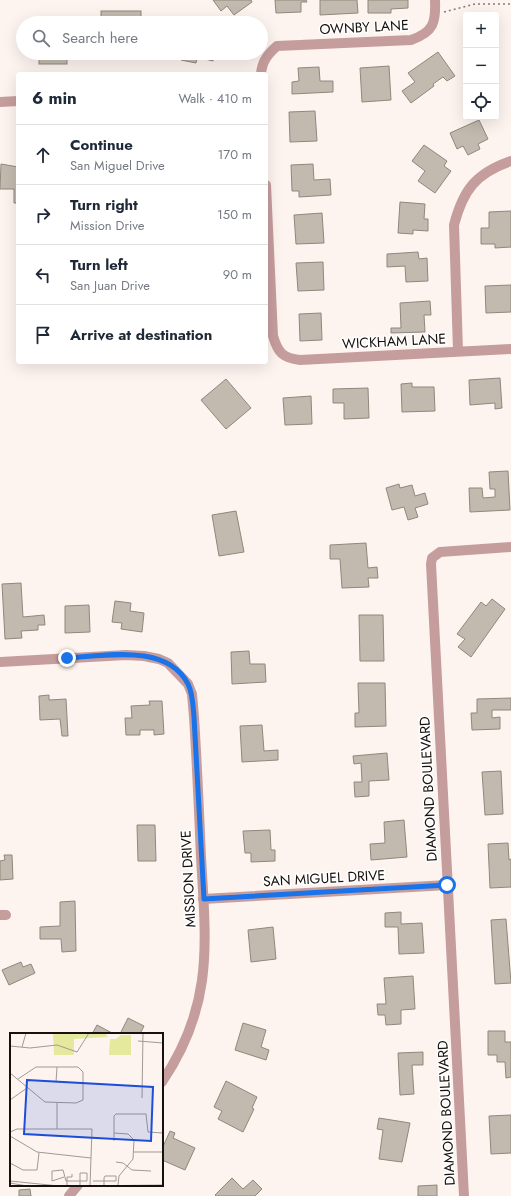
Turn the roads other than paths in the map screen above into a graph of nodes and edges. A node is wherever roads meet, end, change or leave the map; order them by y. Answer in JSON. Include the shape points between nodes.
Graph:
{"nodes":[{"id":1,"x":435,"y":0,"type":"edge"},
{"id":2,"x":268,"y":53,"type":"edge"},
{"id":3,"x":265,"y":60,"type":"edge"},
{"id":4,"x":262,"y":72,"type":"edge"},
{"id":5,"x":16,"y":101,"type":"edge"},
{"id":6,"x":0,"y":102,"type":"edge"},
{"id":7,"x":511,"y":161,"type":"edge"},
{"id":8,"x":268,"y":235,"type":"edge"},
{"id":9,"x":511,"y":349,"type":"edge"},
{"id":10,"x":458,"y":351,"type":"junction"},
{"id":11,"x":511,"y":547,"type":"edge"},
{"id":12,"x":0,"y":662,"type":"edge"},
{"id":13,"x":447,"y":885,"type":"junction"},
{"id":14,"x":204,"y":899,"type":"junction"},
{"id":15,"x":163,"y":1080,"type":"edge"},
{"id":16,"x":464,"y":1196,"type":"edge"}],
"edges":[{"from":1,"to":2,"type":"street","name":"OWNBY LANE","via":[[432,25],[427,32],[411,40],[284,45]]},
{"from":3,"to":4,"type":"street","name":"OWNBY LANE"},
{"from":5,"to":6,"type":"street"},
{"from":7,"to":10,"type":"street","via":[[496,166],[478,177],[462,200],[454,225]]},
{"from":8,"to":10,"type":"street","name":"WICKHAM LANE","via":[[272,336],[281,353],[288,359]]},
{"from":9,"to":10,"type":"street","name":"WICKHAM LANE"},
{"from":11,"to":13,"type":"street","name":"DIAMOND BOULEVARD","via":[[440,552],[432,558]]},
{"from":12,"to":14,"type":"street","name":"MISSION DRIVE","via":[[144,656],[168,663],[177,670],[190,689],[194,717]]},
{"from":13,"to":14,"type":"street","name":"SAN MIGUEL DRIVE"},
{"from":13,"to":16,"type":"street","name":"DIAMOND BOULEVARD"},
{"from":14,"to":15,"type":"street","name":"MISSION DRIVE","via":[[206,959],[196,1014],[187,1038]]}]}
